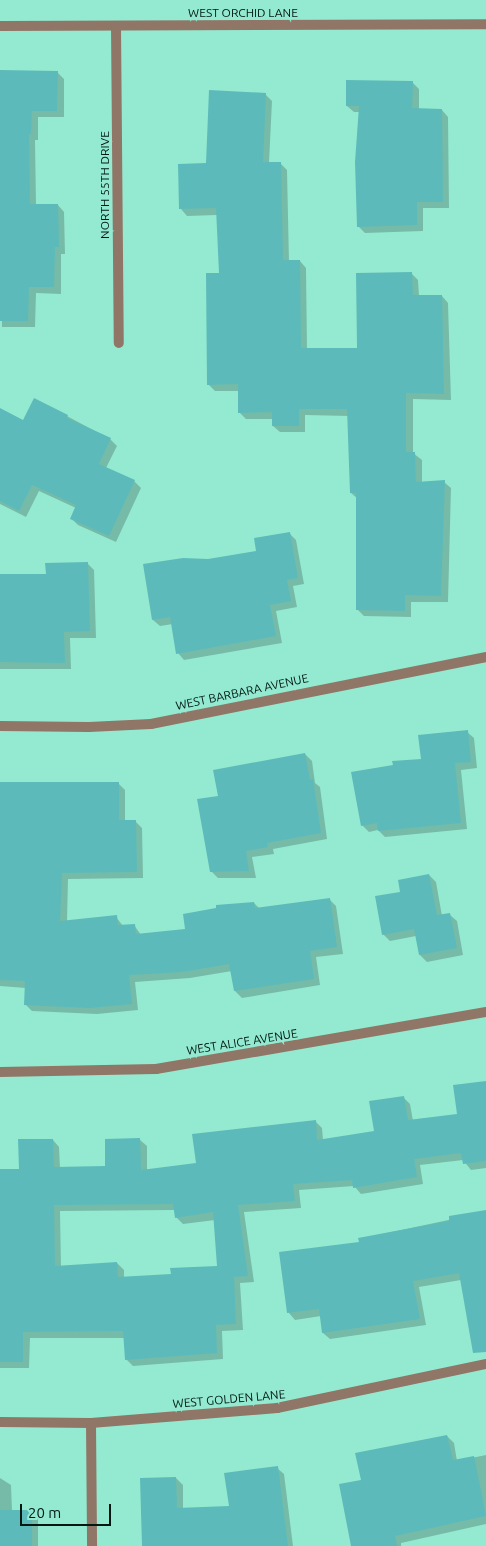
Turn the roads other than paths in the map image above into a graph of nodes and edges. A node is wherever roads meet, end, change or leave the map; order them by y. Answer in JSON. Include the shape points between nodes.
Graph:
{"nodes":[{"id":1,"x":486,"y":24,"type":"edge"},
{"id":2,"x":0,"y":26,"type":"edge"},
{"id":3,"x":116,"y":26,"type":"junction"},
{"id":4,"x":118,"y":343,"type":"dead end"},
{"id":5,"x":486,"y":658,"type":"edge"},
{"id":6,"x":0,"y":726,"type":"edge"},
{"id":7,"x":486,"y":1012,"type":"edge"},
{"id":8,"x":0,"y":1072,"type":"edge"},
{"id":9,"x":486,"y":1364,"type":"edge"},
{"id":10,"x":0,"y":1422,"type":"edge"},
{"id":11,"x":91,"y":1423,"type":"junction"},
{"id":12,"x":92,"y":1546,"type":"edge"}],
"edges":[{"from":1,"to":3,"type":"street","name":"WEST ORCHID LANE"},
{"from":2,"to":3,"type":"street","name":"WEST ORCHID LANE"},
{"from":3,"to":4,"type":"street","name":"NORTH 55TH DRIVE"},
{"from":5,"to":6,"type":"street","name":"WEST BARBARA AVENUE","via":[[151,724]]},
{"from":7,"to":8,"type":"street","name":"WEST ALICE AVENUE","via":[[156,1069]]},
{"from":9,"to":11,"type":"street","name":"WEST GOLDEN LANE","via":[[277,1408]]},
{"from":10,"to":11,"type":"street","name":"WEST GOLDEN LANE"},
{"from":11,"to":12,"type":"street"}]}
